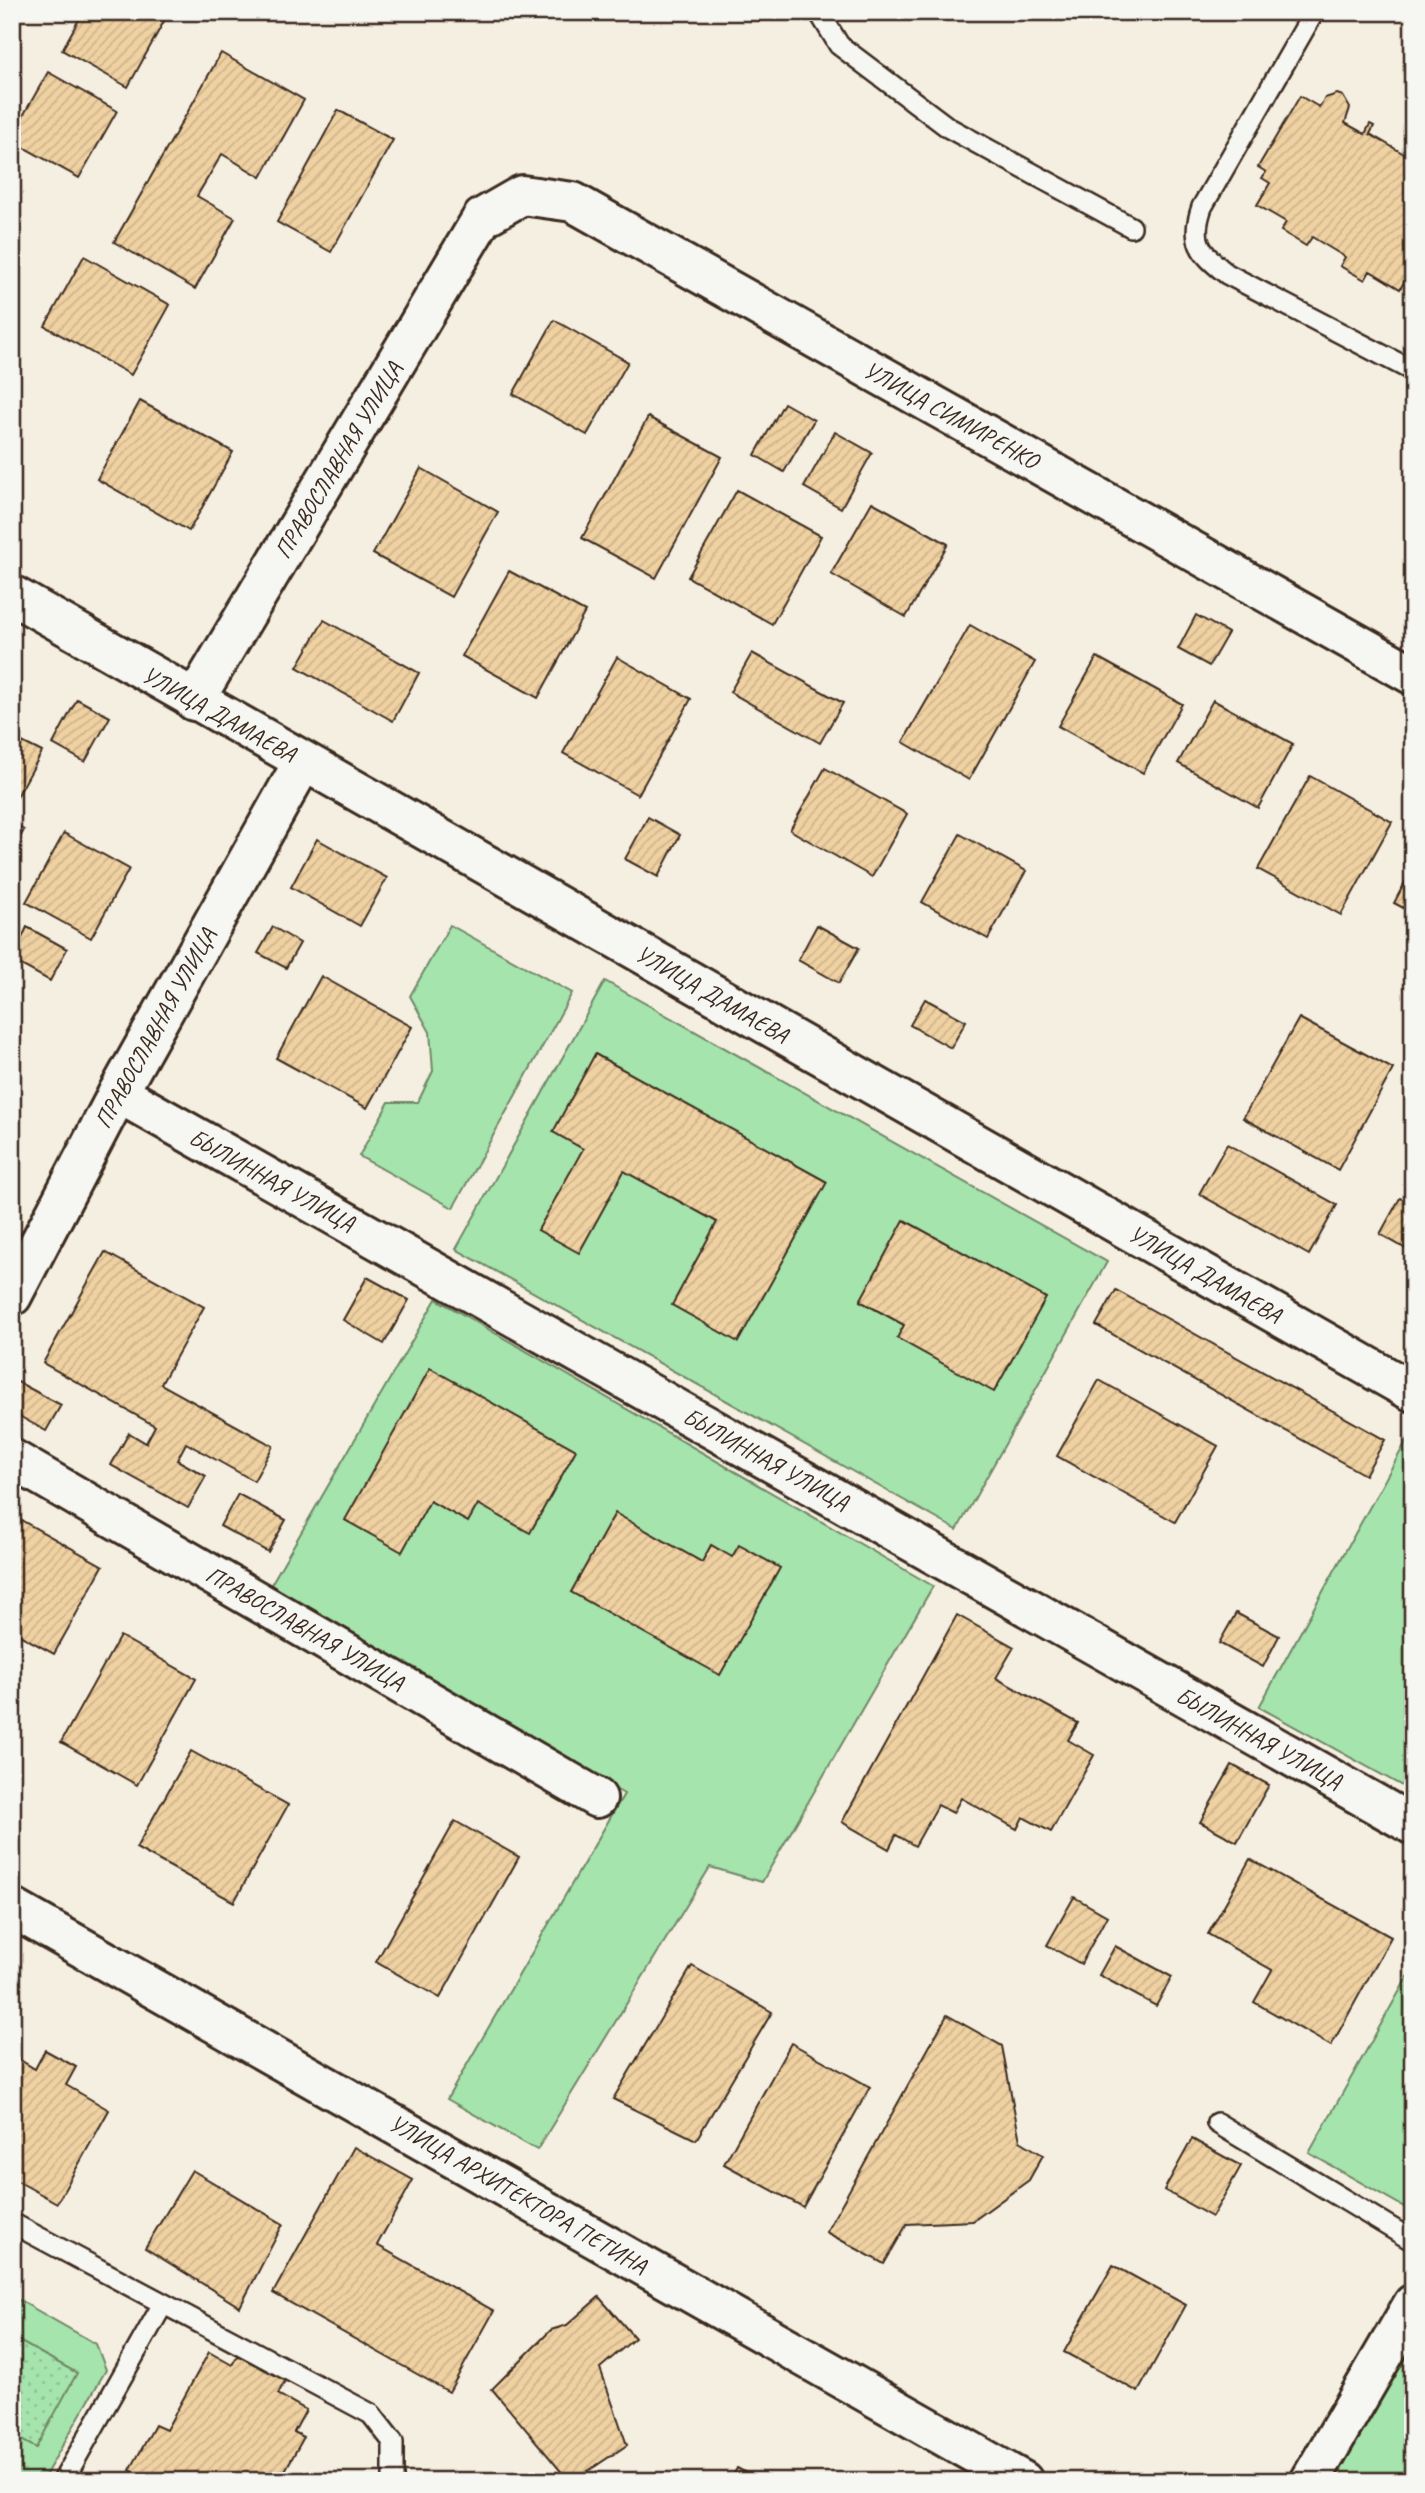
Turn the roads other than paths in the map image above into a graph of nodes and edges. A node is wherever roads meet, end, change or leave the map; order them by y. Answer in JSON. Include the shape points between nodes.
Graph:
{"nodes":[{"id":1,"x":819,"y":12,"type":"edge"},
{"id":2,"x":1314,"y":12,"type":"edge"},
{"id":3,"x":482,"y":218,"type":"joint"},
{"id":4,"x":1131,"y":227,"type":"dead end"},
{"id":5,"x":1413,"y":371,"type":"edge"},
{"id":6,"x":12,"y":596,"type":"edge"},
{"id":7,"x":1413,"y":675,"type":"edge"},
{"id":8,"x":194,"y":701,"type":"junction"},
{"id":9,"x":303,"y":762,"type":"junction"},
{"id":10,"x":118,"y":1093,"type":"junction"},
{"id":11,"x":12,"y":1296,"type":"edge"},
{"id":12,"x":1413,"y":1392,"type":"edge"},
{"id":13,"x":12,"y":1459,"type":"edge"},
{"id":14,"x":597,"y":1798,"type":"dead end"},
{"id":15,"x":1413,"y":1825,"type":"edge"},
{"id":16,"x":12,"y":1908,"type":"edge"},
{"id":17,"x":1217,"y":2123,"type":"dead end"},
{"id":18,"x":12,"y":2223,"type":"edge"},
{"id":19,"x":1413,"y":2241,"type":"edge"},
{"id":20,"x":163,"y":2304,"type":"junction"},
{"id":21,"x":1413,"y":2304,"type":"edge"},
{"id":22,"x":63,"y":2481,"type":"edge"},
{"id":23,"x":393,"y":2481,"type":"edge"},
{"id":24,"x":1023,"y":2481,"type":"edge"},
{"id":25,"x":1310,"y":2481,"type":"edge"}],
"edges":[{"from":1,"to":4,"type":"lane","via":[[839,45],[949,128]]},
{"from":2,"to":5,"type":"lane","via":[[1202,207],[1195,228],[1204,256],[1227,274]]},
{"from":3,"to":7,"type":"street","name":"УЛИЦА СИМИРЕНКО","via":[[522,195],[573,202]]},
{"from":3,"to":8,"type":"street","name":"ПРАВОСЛАВНАЯ УЛИЦА"},
{"from":6,"to":8,"type":"street","name":"УЛИЦА ДАМАЕВА"},
{"from":8,"to":9,"type":"street","name":"УЛИЦА ДАМАЕВА"},
{"from":9,"to":10,"type":"street","name":"ПРАВОСЛАВНАЯ УЛИЦА"},
{"from":9,"to":12,"type":"street","name":"УЛИЦА ДАМАЕВА"},
{"from":10,"to":11,"type":"street","name":"ПРАВОСЛАВНАЯ УЛИЦА"},
{"from":10,"to":15,"type":"street","name":"БЫЛИННАЯ УЛИЦА"},
{"from":13,"to":14,"type":"street","name":"ПРАВОСЛАВНАЯ УЛИЦА"},
{"from":16,"to":24,"type":"street","name":"УЛИЦА АРХИТЕКТОРА ПЕТИНА"},
{"from":17,"to":19,"type":"lane"},
{"from":18,"to":20,"type":"lane"},
{"from":20,"to":22,"type":"lane"},
{"from":20,"to":23,"type":"lane","via":[[371,2414],[393,2442]]},
{"from":21,"to":25,"type":"street"}]}
